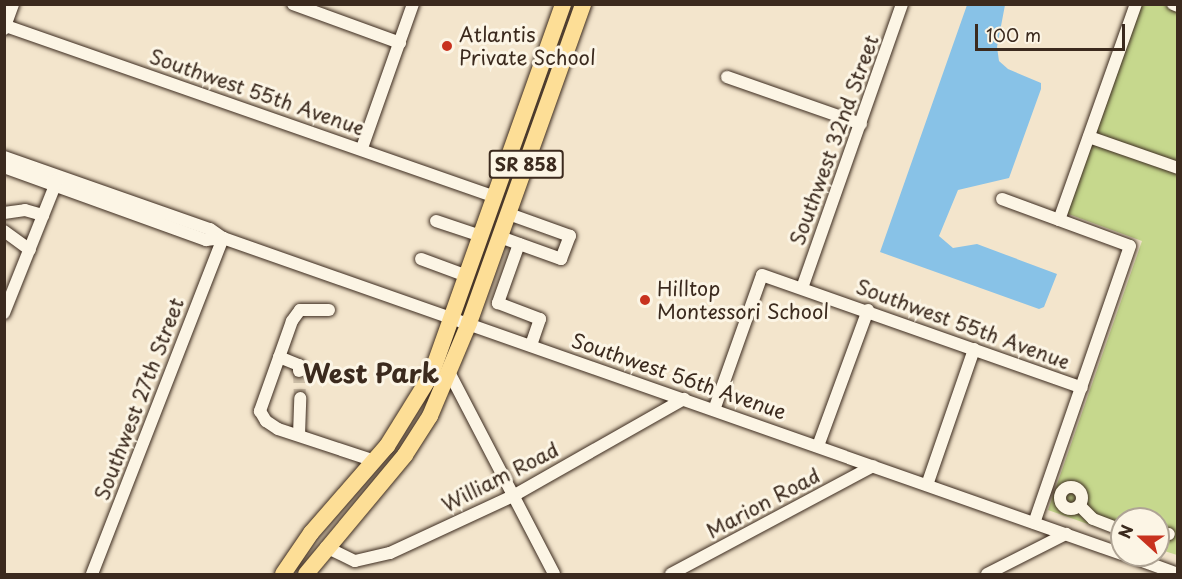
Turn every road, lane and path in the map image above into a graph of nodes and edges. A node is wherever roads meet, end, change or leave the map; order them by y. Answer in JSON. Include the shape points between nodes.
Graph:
{"nodes":[{"id":1,"x":13,"y":4,"type":"edge"},
{"id":2,"x":293,"y":4,"type":"edge"},
{"id":3,"x":413,"y":4,"type":"edge"},
{"id":4,"x":563,"y":4,"type":"edge"},
{"id":5,"x":583,"y":4,"type":"edge"},
{"id":6,"x":902,"y":4,"type":"edge"},
{"id":7,"x":1136,"y":4,"type":"edge"},
{"id":8,"x":1173,"y":4,"type":"edge"},
{"id":9,"x":1178,"y":6,"type":"edge"},
{"id":10,"x":5,"y":27,"type":"edge"},
{"id":11,"x":399,"y":43,"type":"junction"},
{"id":12,"x":727,"y":77,"type":"dead end"},
{"id":13,"x":861,"y":124,"type":"junction"},
{"id":14,"x":1089,"y":137,"type":"junction"},
{"id":15,"x":362,"y":148,"type":"junction"},
{"id":16,"x":4,"y":157,"type":"edge"},
{"id":17,"x":4,"y":167,"type":"edge"},
{"id":18,"x":1178,"y":168,"type":"edge"},
{"id":19,"x":57,"y":181,"type":"junction"},
{"id":20,"x":495,"y":197,"type":"junction"},
{"id":21,"x":1002,"y":199,"type":"dead end"},
{"id":22,"x":4,"y":213,"type":"edge"},
{"id":23,"x":509,"y":214,"type":"junction"},
{"id":24,"x":44,"y":215,"type":"junction"},
{"id":25,"x":436,"y":220,"type":"dead end"},
{"id":26,"x":1059,"y":220,"type":"junction"},
{"id":27,"x":4,"y":231,"type":"edge"},
{"id":28,"x":481,"y":236,"type":"junction"},
{"id":29,"x":500,"y":237,"type":"junction"},
{"id":30,"x":223,"y":238,"type":"junction"},
{"id":31,"x":519,"y":244,"type":"junction"},
{"id":32,"x":30,"y":250,"type":"junction"},
{"id":33,"x":421,"y":259,"type":"dead end"},
{"id":34,"x":467,"y":276,"type":"junction"},
{"id":35,"x":802,"y":288,"type":"junction"},
{"id":36,"x":329,"y":310,"type":"dead end"},
{"id":37,"x":868,"y":310,"type":"junction"},
{"id":38,"x":4,"y":313,"type":"edge"},
{"id":39,"x":452,"y":317,"type":"junction"},
{"id":40,"x":469,"y":323,"type":"junction"},
{"id":41,"x":531,"y":345,"type":"junction"},
{"id":42,"x":974,"y":349,"type":"junction"},
{"id":43,"x":279,"y":357,"type":"junction"},
{"id":44,"x":299,"y":371,"type":"dead end"},
{"id":45,"x":450,"y":374,"type":"junction"},
{"id":46,"x":1082,"y":388,"type":"junction"},
{"id":47,"x":300,"y":398,"type":"tunnel mouth"},
{"id":48,"x":684,"y":399,"type":"junction"},
{"id":49,"x":714,"y":410,"type":"junction"},
{"id":50,"x":299,"y":435,"type":"junction"},
{"id":51,"x":818,"y":446,"type":"junction"},
{"id":52,"x":375,"y":461,"type":"junction"},
{"id":53,"x":873,"y":466,"type":"junction"},
{"id":54,"x":927,"y":484,"type":"junction"},
{"id":55,"x":513,"y":496,"type":"junction"},
{"id":56,"x":1080,"y":506,"type":"dead end"},
{"id":57,"x":334,"y":509,"type":"junction"},
{"id":58,"x":1094,"y":519,"type":"junction"},
{"id":59,"x":1035,"y":523,"type":"junction"},
{"id":60,"x":1110,"y":525,"type":"edge"},
{"id":61,"x":1066,"y":534,"type":"junction"},
{"id":62,"x":1086,"y":541,"type":"junction"},
{"id":63,"x":326,"y":547,"type":"junction"},
{"id":64,"x":1110,"y":549,"type":"edge"},
{"id":65,"x":1159,"y":567,"type":"edge"},
{"id":66,"x":92,"y":574,"type":"edge"},
{"id":67,"x":283,"y":574,"type":"edge"},
{"id":68,"x":306,"y":574,"type":"edge"},
{"id":69,"x":554,"y":574,"type":"edge"},
{"id":70,"x":671,"y":574,"type":"edge"},
{"id":71,"x":987,"y":574,"type":"edge"},
{"id":72,"x":1178,"y":574,"type":"edge"}],
"edges":[{"from":1,"to":10,"type":"street"},
{"from":2,"to":11,"type":"street"},
{"from":3,"to":11,"type":"street"},
{"from":4,"to":20,"type":"main road","number":"SR 858"},
{"from":5,"to":23,"type":"main road","number":"SR 858"},
{"from":6,"to":13,"type":"street","name":"Southwest 32nd Street"},
{"from":7,"to":14,"type":"street"},
{"from":8,"to":9,"type":"street"},
{"from":10,"to":15,"type":"street","name":"Southwest 55th Avenue"},
{"from":11,"to":15,"type":"street"},
{"from":12,"to":13,"type":"street"},
{"from":13,"to":35,"type":"street","name":"Southwest 32nd Street"},
{"from":14,"to":18,"type":"street"},
{"from":14,"to":26,"type":"street"},
{"from":15,"to":20,"type":"street","name":"Southwest 55th Avenue"},
{"from":16,"to":19,"type":"street","name":"Southwest 56th Avenue"},
{"from":17,"to":19,"type":"street","name":"Southwest 56th Avenue"},
{"from":19,"to":24,"type":"street"},
{"from":19,"to":30,"type":"street","name":"Southwest 56th Avenue","via":[[210,229]]},
{"from":20,"to":28,"type":"main road","number":"SR 858"},
{"from":21,"to":26,"type":"street"},
{"from":22,"to":24,"type":"street","via":[[25,210]]},
{"from":23,"to":29,"type":"main road","number":"SR 858"},
{"from":23,"to":31,"type":"street","via":[[570,236],[561,259]]},
{"from":24,"to":32,"type":"street"},
{"from":25,"to":28,"type":"street"},
{"from":26,"to":46,"type":"street","via":[[1130,246]]},
{"from":27,"to":32,"type":"street"},
{"from":28,"to":34,"type":"main road","number":"SR 858"},
{"from":29,"to":31,"type":"street"},
{"from":29,"to":40,"type":"main road","number":"SR 858"},
{"from":30,"to":39,"type":"street","name":"Southwest 56th Avenue"},
{"from":30,"to":66,"type":"street","name":"Southwest 27th Street"},
{"from":31,"to":41,"type":"street","via":[[498,303],[540,319]]},
{"from":32,"to":38,"type":"street"},
{"from":33,"to":34,"type":"street"},
{"from":34,"to":39,"type":"main road","number":"SR 858"},
{"from":35,"to":37,"type":"street","name":"Southwest 55th Avenue"},
{"from":35,"to":49,"type":"street","name":"Southwest 55th Avenue","via":[[762,275]]},
{"from":36,"to":43,"type":"street","via":[[300,310]]},
{"from":37,"to":42,"type":"street","name":"Southwest 55th Avenue"},
{"from":37,"to":51,"type":"street"},
{"from":39,"to":40,"type":"street","name":"Southwest 56th Avenue"},
{"from":39,"to":52,"type":"main road","number":"SR 858","via":[[414,408]]},
{"from":40,"to":41,"type":"street","name":"Southwest 56th Avenue"},
{"from":40,"to":45,"type":"main road","number":"SR 858"},
{"from":41,"to":48,"type":"street","name":"Southwest 56th Avenue"},
{"from":42,"to":46,"type":"street","name":"Southwest 55th Avenue"},
{"from":42,"to":54,"type":"street"},
{"from":43,"to":44,"type":"street","via":[[299,365]]},
{"from":43,"to":50,"type":"street","via":[[260,411],[266,422]]},
{"from":45,"to":55,"type":"street"},
{"from":45,"to":63,"type":"main road","number":"SR 858","via":[[405,455]]},
{"from":46,"to":59,"type":"street"},
{"from":47,"to":50,"type":"street"},
{"from":48,"to":49,"type":"street","name":"Southwest 56th Avenue"},
{"from":48,"to":55,"type":"street","name":"William Road"},
{"from":49,"to":51,"type":"street","name":"Southwest 56th Avenue"},
{"from":50,"to":52,"type":"street"},
{"from":51,"to":53,"type":"street","name":"Southwest 56th Avenue"},
{"from":52,"to":57,"type":"main road","number":"SR 858"},
{"from":53,"to":54,"type":"street","name":"Southwest 56th Avenue"},
{"from":53,"to":70,"type":"street","name":"Marion Road"},
{"from":54,"to":59,"type":"street","name":"Southwest 56th Avenue"},
{"from":55,"to":63,"type":"street","name":"William Road","via":[[390,553],[355,561]]},
{"from":55,"to":69,"type":"street"},
{"from":56,"to":58,"type":"street"},
{"from":57,"to":63,"type":"main road"},
{"from":57,"to":67,"type":"main road","number":"SR 858"},
{"from":58,"to":60,"type":"street"},
{"from":58,"to":62,"type":"street"},
{"from":59,"to":61,"type":"street","name":"Southwest 56th Avenue"},
{"from":61,"to":62,"type":"street","name":"Southwest 56th Avenue"},
{"from":61,"to":71,"type":"street"},
{"from":62,"to":64,"type":"street","name":"Southwest 56th Avenue"},
{"from":63,"to":68,"type":"main road","number":"SR 858"},
{"from":65,"to":72,"type":"street","name":"Southwest 56th Avenue"}]}
